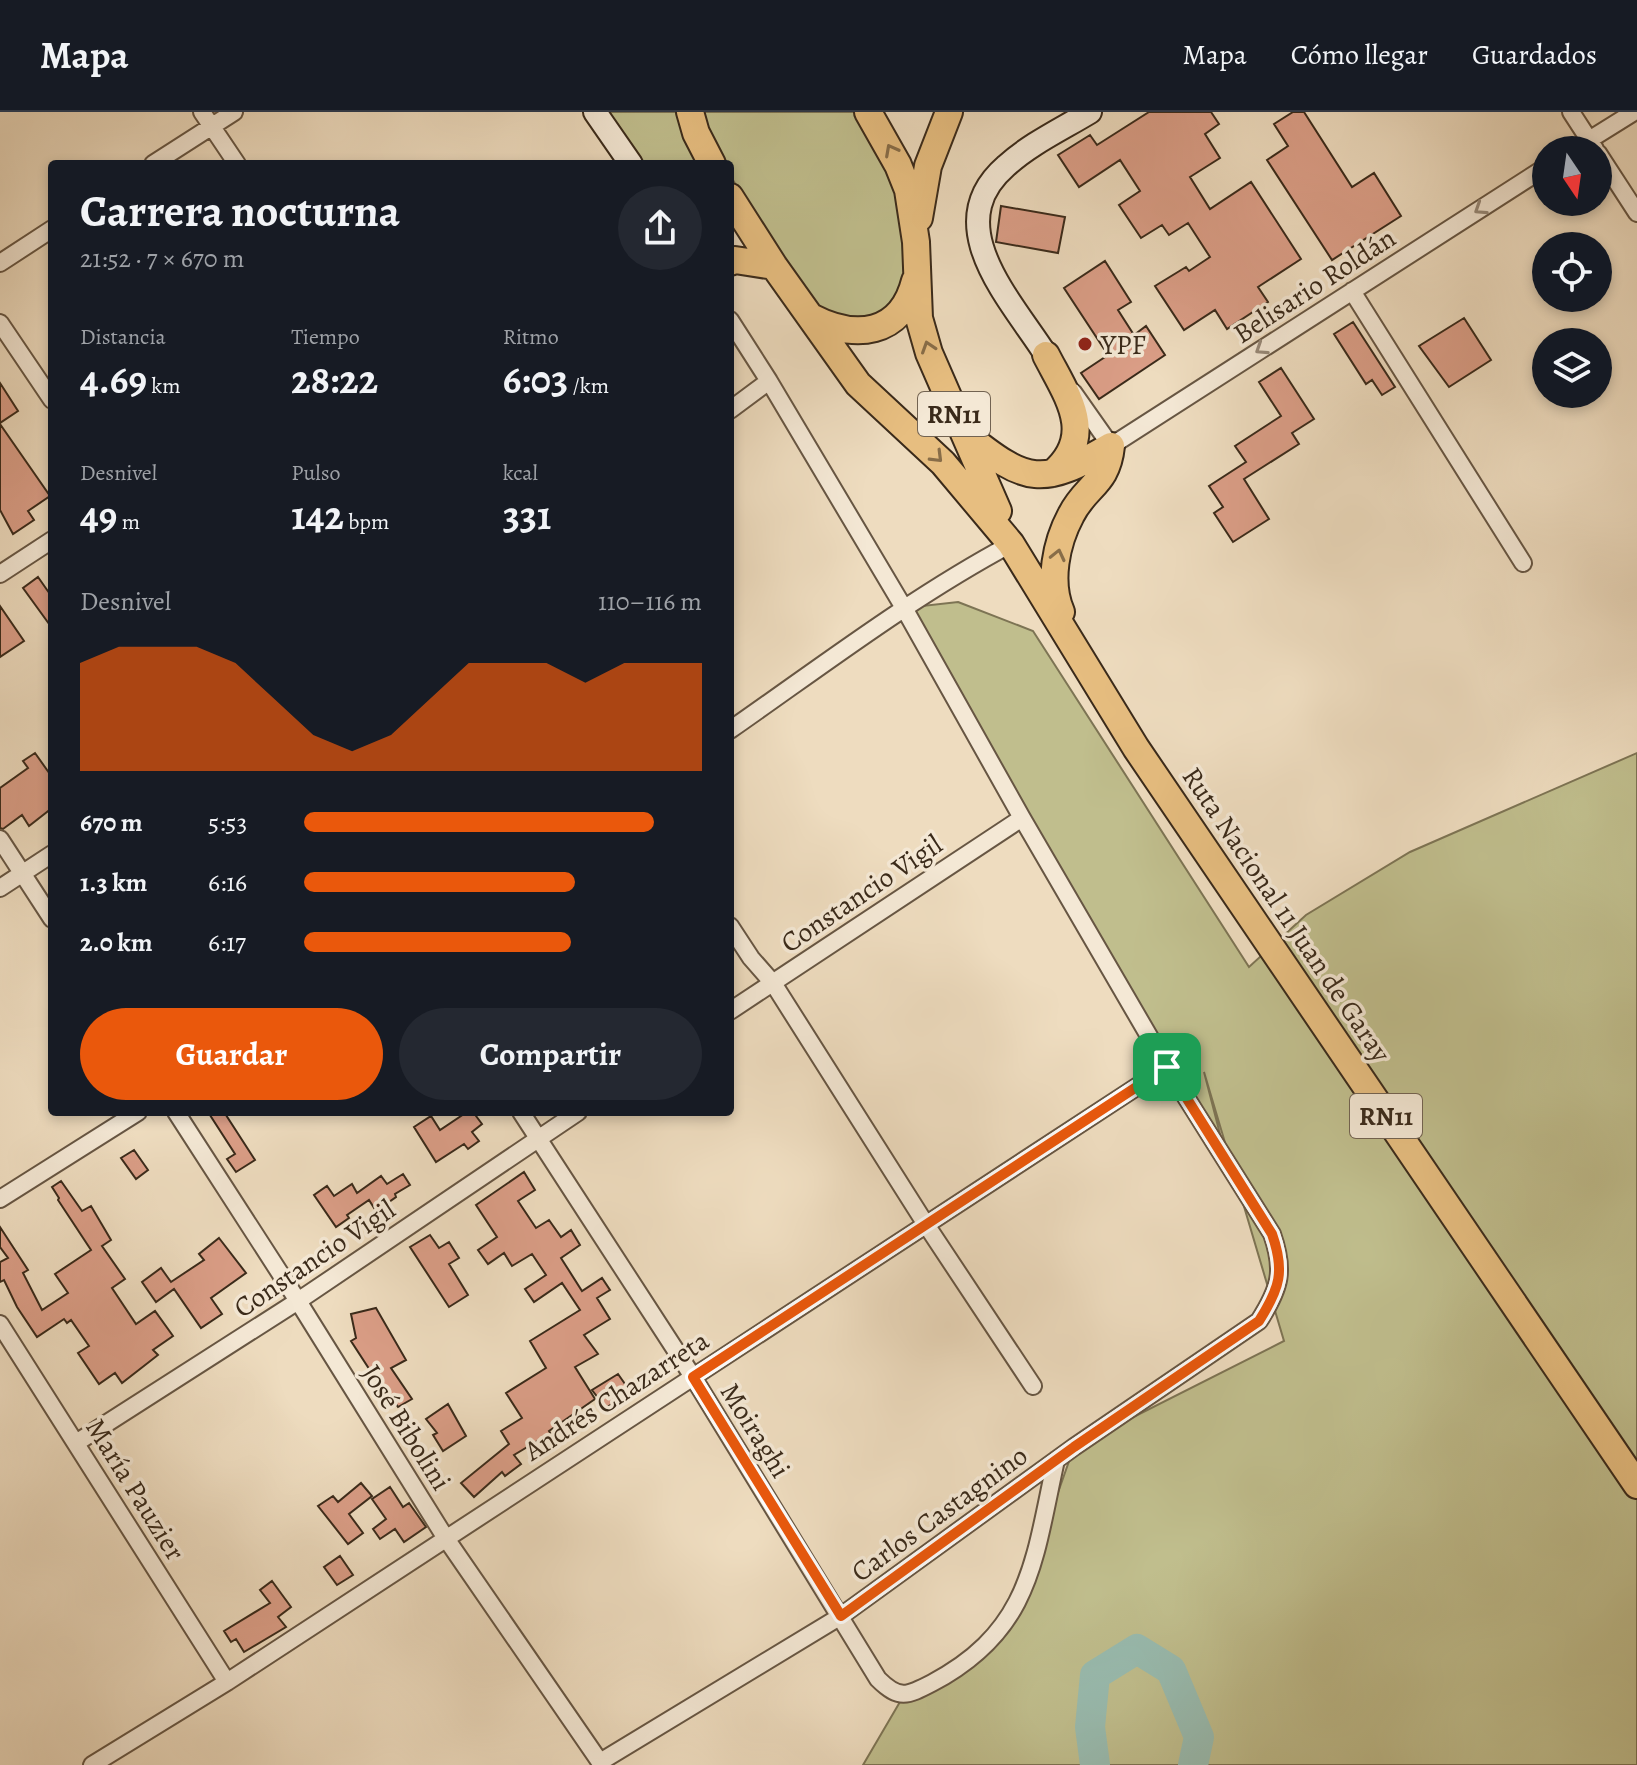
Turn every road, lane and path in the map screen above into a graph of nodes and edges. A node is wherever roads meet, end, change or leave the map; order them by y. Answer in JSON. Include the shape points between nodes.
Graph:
{"nodes":[{"id":1,"x":234,"y":112,"type":"edge"},
{"id":2,"x":595,"y":112,"type":"edge"},
{"id":3,"x":690,"y":112,"type":"edge"},
{"id":4,"x":868,"y":112,"type":"edge"},
{"id":5,"x":949,"y":112,"type":"edge"},
{"id":6,"x":1090,"y":112,"type":"edge"},
{"id":7,"x":1571,"y":112,"type":"edge"},
{"id":8,"x":1634,"y":112,"type":"edge"},
{"id":9,"x":207,"y":119,"type":"edge"},
{"id":10,"x":1587,"y":136,"type":"edge"},
{"id":11,"x":1607,"y":136,"type":"edge"},
{"id":12,"x":158,"y":160,"type":"edge"},
{"id":13,"x":234,"y":160,"type":"edge"},
{"id":14,"x":627,"y":160,"type":"edge"},
{"id":15,"x":710,"y":160,"type":"edge"},
{"id":16,"x":1612,"y":174,"type":"edge"},
{"id":17,"x":1532,"y":176,"type":"edge"},
{"id":18,"x":734,"y":203,"type":"edge"},
{"id":19,"x":1637,"y":213,"type":"edge"},
{"id":20,"x":747,"y":224,"type":"junction"},
{"id":21,"x":48,"y":232,"type":"edge"},
{"id":22,"x":916,"y":254,"type":"junction"},
{"id":23,"x":734,"y":256,"type":"edge"},
{"id":24,"x":734,"y":261,"type":"edge"},
{"id":25,"x":0,"y":263,"type":"edge"},
{"id":26,"x":774,"y":266,"type":"junction"},
{"id":27,"x":1352,"y":291,"type":"junction"},
{"id":28,"x":811,"y":317,"type":"junction"},
{"id":29,"x":0,"y":323,"type":"edge"},
{"id":30,"x":734,"y":326,"type":"edge"},
{"id":31,"x":1046,"y":355,"type":"junction"},
{"id":32,"x":769,"y":381,"type":"junction"},
{"id":33,"x":48,"y":394,"type":"edge"},
{"id":34,"x":734,"y":407,"type":"edge"},
{"id":35,"x":961,"y":430,"type":"junction"},
{"id":36,"x":1111,"y":446,"type":"junction"},
{"id":37,"x":1051,"y":474,"type":"junction"},
{"id":38,"x":48,"y":543,"type":"edge"},
{"id":39,"x":1011,"y":544,"type":"junction"},
{"id":40,"x":1523,"y":563,"type":"dead end"},
{"id":41,"x":1028,"y":572,"type":"junction"},
{"id":42,"x":0,"y":574,"type":"edge"},
{"id":43,"x":904,"y":608,"type":"junction"},
{"id":44,"x":1080,"y":655,"type":"junction"},
{"id":45,"x":734,"y":727,"type":"edge"},
{"id":46,"x":1022,"y":818,"type":"junction"},
{"id":47,"x":0,"y":839,"type":"edge"},
{"id":48,"x":48,"y":857,"type":"edge"},
{"id":49,"x":22,"y":873,"type":"junction"},
{"id":50,"x":0,"y":888,"type":"edge"},
{"id":51,"x":48,"y":913,"type":"edge"},
{"id":52,"x":734,"y":932,"type":"edge"},
{"id":53,"x":773,"y":983,"type":"junction"},
{"id":54,"x":734,"y":1008,"type":"edge"},
{"id":55,"x":1167,"y":1067,"type":"junction"},
{"id":56,"x":132,"y":1116,"type":"edge"},
{"id":57,"x":179,"y":1116,"type":"edge"},
{"id":58,"x":524,"y":1116,"type":"edge"},
{"id":59,"x":572,"y":1116,"type":"edge"},
{"id":60,"x":539,"y":1138,"type":"junction"},
{"id":61,"x":0,"y":1199,"type":"edge"},
{"id":62,"x":925,"y":1223,"type":"junction"},
{"id":63,"x":298,"y":1301,"type":"junction"},
{"id":64,"x":0,"y":1324,"type":"edge"},
{"id":65,"x":693,"y":1377,"type":"junction"},
{"id":66,"x":1033,"y":1386,"type":"dead end"},
{"id":67,"x":76,"y":1443,"type":"junction"},
{"id":68,"x":1056,"y":1460,"type":"junction"},
{"id":69,"x":1637,"y":1485,"type":"edge"},
{"id":70,"x":445,"y":1537,"type":"junction"},
{"id":71,"x":841,"y":1616,"type":"junction"},
{"id":72,"x":227,"y":1682,"type":"junction"},
{"id":73,"x":601,"y":1764,"type":"edge"},
{"id":74,"x":92,"y":1765,"type":"edge"}],
"edges":[{"from":1,"to":9,"type":"street"},
{"from":2,"to":14,"type":"main road"},
{"from":3,"to":15,"type":"highway"},
{"from":22,"to":4,"type":"highway","name":"Ruta Nacional 11 Juan de Garay","number":"RN11","one_way":true,"via":[[908,190]]},
{"from":5,"to":22,"type":"highway","name":"Ruta Nacional 11 Juan de Garay","number":"RN11","via":[[928,166]]},
{"from":6,"to":31,"type":"main road","via":[[1007,164],[991,181],[977,218],[985,260]]},
{"from":7,"to":10,"type":"street"},
{"from":8,"to":11,"type":"street"},
{"from":9,"to":12,"type":"street"},
{"from":9,"to":13,"type":"street"},
{"from":16,"to":19,"type":"street"},
{"from":17,"to":27,"type":"street","name":"Belisario Roldán","one_way":true},
{"from":18,"to":20,"type":"highway","name":"Ruta Nacional 11 Juan de Garay","number":"RN11"},
{"from":20,"to":23,"type":"highway"},
{"from":20,"to":26,"type":"highway","name":"Ruta Nacional 11 Juan de Garay","number":"RN11"},
{"from":21,"to":25,"type":"street"},
{"from":22,"to":28,"type":"highway","name":"Ruta Nacional 11 Juan de Garay","number":"RN11","via":[[909,298],[886,324],[850,331]]},
{"from":35,"to":22,"type":"highway","name":"Ruta Nacional 11 Juan de Garay","number":"RN11","one_way":true,"via":[[919,318]]},
{"from":24,"to":26,"type":"highway"},
{"from":26,"to":28,"type":"highway","name":"Ruta Nacional 11 Juan de Garay","number":"RN11"},
{"from":27,"to":36,"type":"street","name":"Belisario Roldán","one_way":true},
{"from":27,"to":40,"type":"street"},
{"from":28,"to":39,"type":"highway","name":"Ruta Nacional 11 Juan de Garay","number":"RN11","one_way":true,"via":[[866,394],[943,463]]},
{"from":29,"to":33,"type":"street"},
{"from":30,"to":32,"type":"street"},
{"from":31,"to":36,"type":"street"},
{"from":31,"to":37,"type":"highway","via":[[1076,424],[1072,451]]},
{"from":32,"to":34,"type":"street"},
{"from":32,"to":43,"type":"street"},
{"from":35,"to":37,"type":"highway","via":[[1016,470]]},
{"from":35,"to":41,"type":"highway","name":"Ruta Nacional 11 Juan de Garay","number":"RN11"},
{"from":36,"to":37,"type":"highway"},
{"from":44,"to":36,"type":"highway","one_way":true,"via":[[1055,599],[1054,573],[1072,513],[1105,473]]},
{"from":38,"to":42,"type":"street"},
{"from":39,"to":41,"type":"highway","name":"Ruta Nacional 11 Juan de Garay","number":"RN11"},
{"from":39,"to":43,"type":"street"},
{"from":41,"to":44,"type":"highway","name":"Ruta Nacional 11 Juan de Garay","number":"RN11"},
{"from":43,"to":45,"type":"street"},
{"from":43,"to":46,"type":"street"},
{"from":44,"to":69,"type":"highway","name":"Ruta Nacional 11 Juan de Garay","number":"RN11","via":[[1136,748]]},
{"from":46,"to":53,"type":"street","name":"Constancio Vigil"},
{"from":46,"to":55,"type":"street"},
{"from":47,"to":49,"type":"street"},
{"from":48,"to":49,"type":"street"},
{"from":49,"to":50,"type":"street"},
{"from":49,"to":51,"type":"street"},
{"from":52,"to":53,"type":"street"},
{"from":53,"to":54,"type":"street","name":"Constancio Vigil"},
{"from":53,"to":62,"type":"street"},
{"from":55,"to":62,"type":"street","name":"Andrés Chazarreta"},
{"from":55,"to":68,"type":"street","name":"Carlos Castagnino","via":[[1272,1234],[1280,1257],[1274,1298],[1259,1321]]},
{"from":56,"to":61,"type":"street"},
{"from":57,"to":63,"type":"street","name":"José Bibolini"},
{"from":58,"to":60,"type":"street","name":"Moiraghi"},
{"from":59,"to":60,"type":"street","name":"Constancio Vigil"},
{"from":60,"to":63,"type":"street","name":"Constancio Vigil"},
{"from":60,"to":65,"type":"street","name":"Moiraghi"},
{"from":62,"to":65,"type":"street","name":"Andrés Chazarreta"},
{"from":62,"to":66,"type":"street"},
{"from":63,"to":67,"type":"street","name":"Constancio Vigil"},
{"from":63,"to":70,"type":"street","name":"José Bibolini"},
{"from":64,"to":67,"type":"street","name":"María Pauzier"},
{"from":65,"to":70,"type":"street","name":"Andrés Chazarreta"},
{"from":65,"to":71,"type":"street","name":"Moiraghi"},
{"from":67,"to":72,"type":"street","name":"María Pauzier"},
{"from":68,"to":71,"type":"street","name":"Carlos Castagnino"},
{"from":68,"to":71,"type":"street","name":"Moiraghi","via":[[1021,1598],[1004,1625],[959,1669],[904,1695],[891,1692]]},
{"from":70,"to":72,"type":"street","name":"Andrés Chazarreta"},
{"from":70,"to":73,"type":"street","name":"José Bibolini"},
{"from":71,"to":73,"type":"street","name":"Carlos Castagnino"},
{"from":72,"to":74,"type":"street","name":"Andrés Chazarreta"}]}
